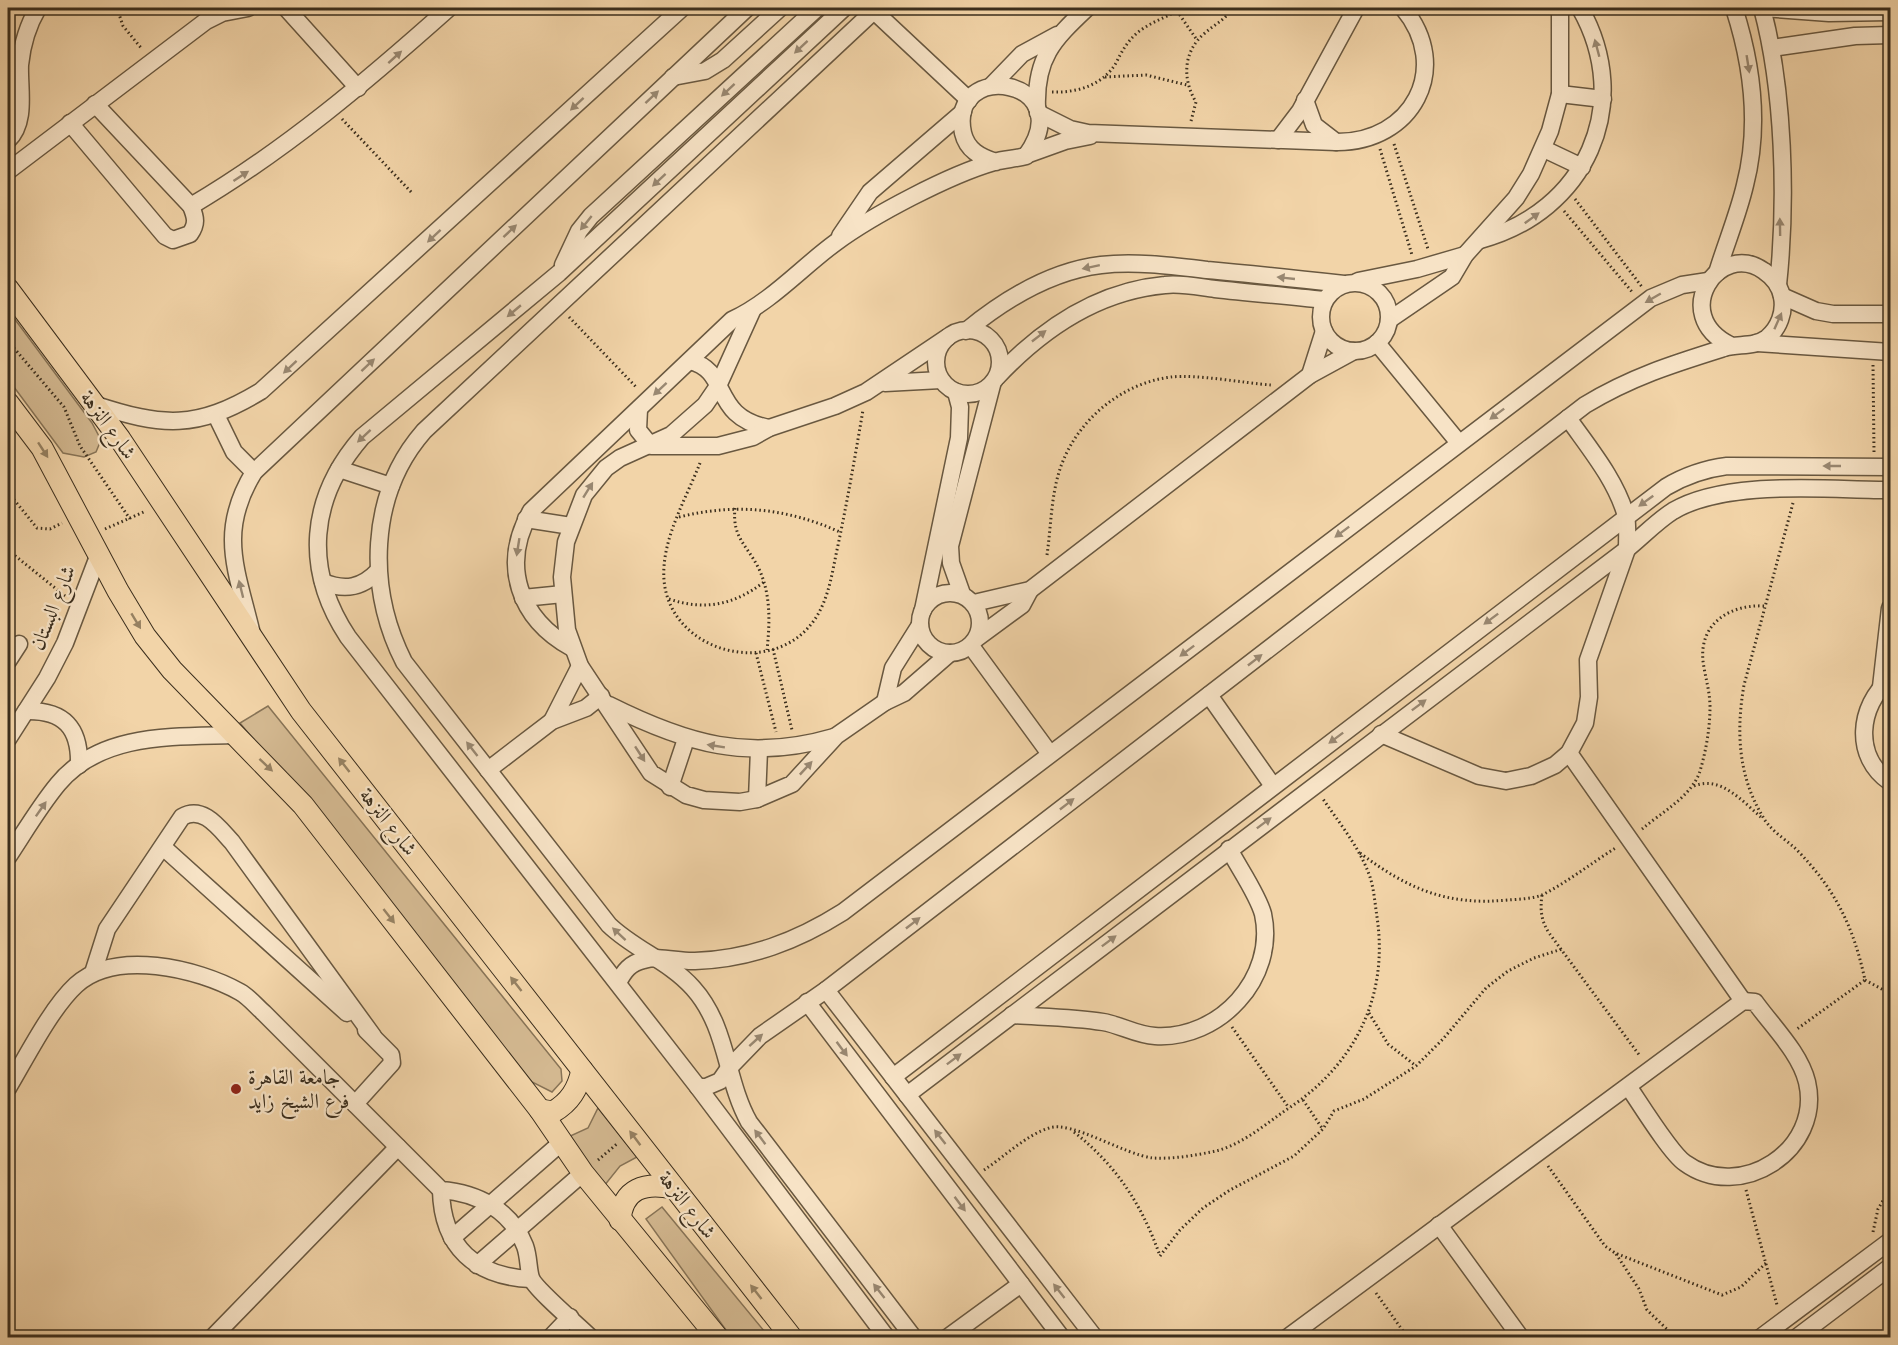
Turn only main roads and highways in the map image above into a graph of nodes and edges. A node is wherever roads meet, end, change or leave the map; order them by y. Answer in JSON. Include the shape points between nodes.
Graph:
{"nodes":[{"id":1,"x":8,"y":290,"type":"edge"},
{"id":2,"x":8,"y":403,"type":"edge"},
{"id":3,"x":582,"y":1070,"type":"junction"},
{"id":4,"x":540,"y":1110,"type":"junction"},
{"id":5,"x":673,"y":1188,"type":"junction"},
{"id":6,"x":620,"y":1220,"type":"junction"},
{"id":7,"x":718,"y":1338,"type":"edge"},
{"id":8,"x":792,"y":1338,"type":"edge"}],
"edges":[{"from":3,"to":1,"type":"main road","name":"شارع النزهة","one_way":true,"via":[[301,711],[162,502]]},
{"from":2,"to":4,"type":"main road","one_way":true,"via":[[42,448],[145,636],[172,670],[303,805]]},
{"from":3,"to":4,"type":"main road","via":[[571,1098],[553,1112]]},
{"from":5,"to":3,"type":"main road","name":"شارع النزهة","one_way":true},
{"from":4,"to":6,"type":"main road"},
{"from":5,"to":6,"type":"main road","via":[[640,1188],[626,1197]]},
{"from":8,"to":5,"type":"main road","name":"شارع النزهة","one_way":true},
{"from":6,"to":7,"type":"main road"}]}
